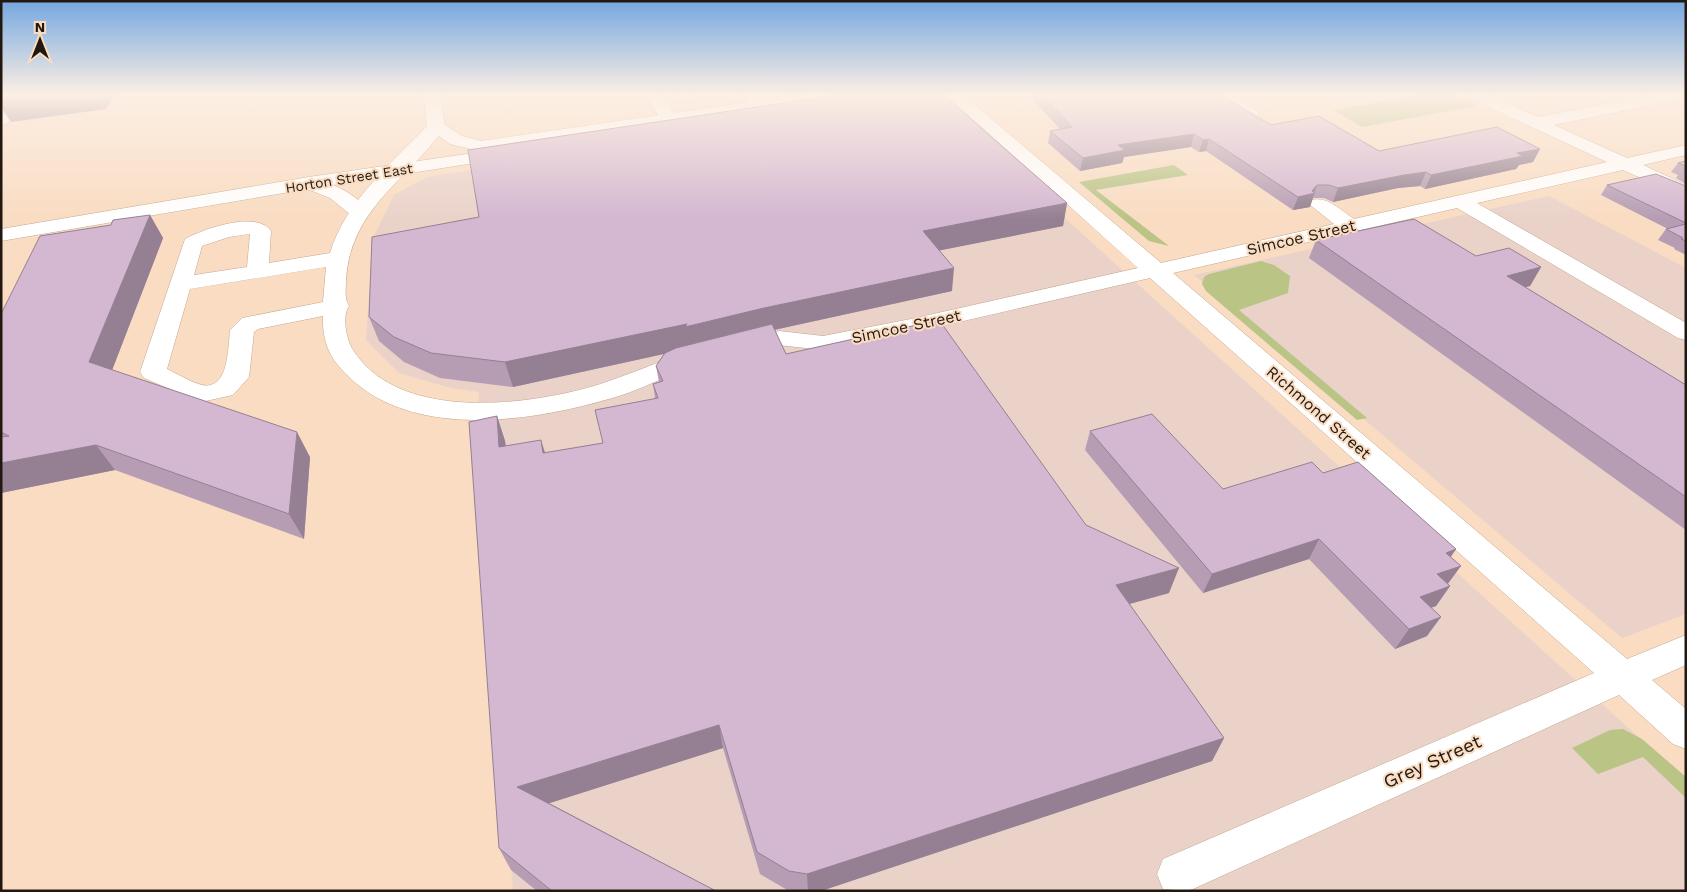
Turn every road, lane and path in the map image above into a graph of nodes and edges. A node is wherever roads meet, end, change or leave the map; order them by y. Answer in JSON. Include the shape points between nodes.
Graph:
{"nodes":[{"id":1,"x":428,"y":136,"type":"edge"},
{"id":2,"x":449,"y":136,"type":"edge"},
{"id":3,"x":551,"y":136,"type":"edge"},
{"id":4,"x":607,"y":136,"type":"edge"},
{"id":5,"x":1001,"y":136,"type":"edge"},
{"id":6,"x":1563,"y":136,"type":"edge"},
{"id":7,"x":478,"y":146,"type":"junction"},
{"id":8,"x":1686,"y":150,"type":"edge"},
{"id":9,"x":403,"y":164,"type":"junction"},
{"id":10,"x":1625,"y":164,"type":"junction"},
{"id":11,"x":308,"y":183,"type":"junction"},
{"id":12,"x":1686,"y":192,"type":"edge"},
{"id":13,"x":1459,"y":202,"type":"junction"},
{"id":14,"x":1319,"y":204,"type":"dead end"},
{"id":15,"x":359,"y":212,"type":"junction"},
{"id":16,"x":1,"y":220,"type":"edge"},
{"id":17,"x":1350,"y":226,"type":"junction"},
{"id":18,"x":1,"y":235,"type":"edge"},
{"id":19,"x":339,"y":258,"type":"junction"},
{"id":20,"x":1155,"y":270,"type":"junction"},
{"id":21,"x":257,"y":272,"type":"junction"},
{"id":22,"x":180,"y":284,"type":"junction"},
{"id":23,"x":337,"y":306,"type":"junction"},
{"id":24,"x":1686,"y":333,"type":"edge"},
{"id":25,"x":1686,"y":649,"type":"edge"},
{"id":26,"x":1622,"y":676,"type":"junction"},
{"id":27,"x":1686,"y":732,"type":"edge"},
{"id":28,"x":1178,"y":874,"type":"dead end"}],
"edges":[{"from":1,"to":9,"type":"street","name":"Simcoe Street"},
{"from":2,"to":7,"type":"street"},
{"from":3,"to":7,"type":"street","name":"Horton Street East"},
{"from":4,"to":9,"type":"street","name":"Horton Street East"},
{"from":5,"to":20,"type":"street","name":"Richmond Street"},
{"from":6,"to":10,"type":"street"},
{"from":7,"to":9,"type":"street","name":"Horton Street East"},
{"from":8,"to":10,"type":"street","name":"Simcoe Street"},
{"from":9,"to":11,"type":"street","name":"Horton Street East"},
{"from":9,"to":15,"type":"street","name":"Simcoe Street"},
{"from":9,"to":16,"type":"street","name":"Horton Street East"},
{"from":10,"to":12,"type":"street"},
{"from":10,"to":13,"type":"street","name":"Simcoe Street"},
{"from":11,"to":15,"type":"street","via":[[336,192]]},
{"from":11,"to":18,"type":"street","name":"Horton Street East"},
{"from":13,"to":17,"type":"street","name":"Simcoe Street"},
{"from":13,"to":24,"type":"street"},
{"from":14,"to":17,"type":"street"},
{"from":15,"to":19,"type":"street","name":"Simcoe Street","via":[[346,235]]},
{"from":17,"to":20,"type":"street","name":"Simcoe Street"},
{"from":19,"to":21,"type":"street"},
{"from":19,"to":23,"type":"street","name":"Simcoe Street","via":[[336,267]]},
{"from":20,"to":23,"type":"street","name":"Simcoe Street","via":[[824,343],[779,338],[670,365],[638,380],[581,398],[503,409],[446,409],[407,400],[378,388],[347,361],[336,342]]},
{"from":20,"to":26,"type":"street","name":"Richmond Street"},
{"from":21,"to":22,"type":"street"},
{"from":21,"to":22,"type":"street","via":[[261,232],[252,227],[206,235],[192,243]]},
{"from":22,"to":23,"type":"street","via":[[153,372],[201,394],[224,389],[232,383],[236,377],[242,330],[250,322]]},
{"from":25,"to":26,"type":"street","name":"Grey Street"},
{"from":26,"to":27,"type":"street","name":"Richmond Street"},
{"from":26,"to":28,"type":"street","name":"Grey Street"}]}
